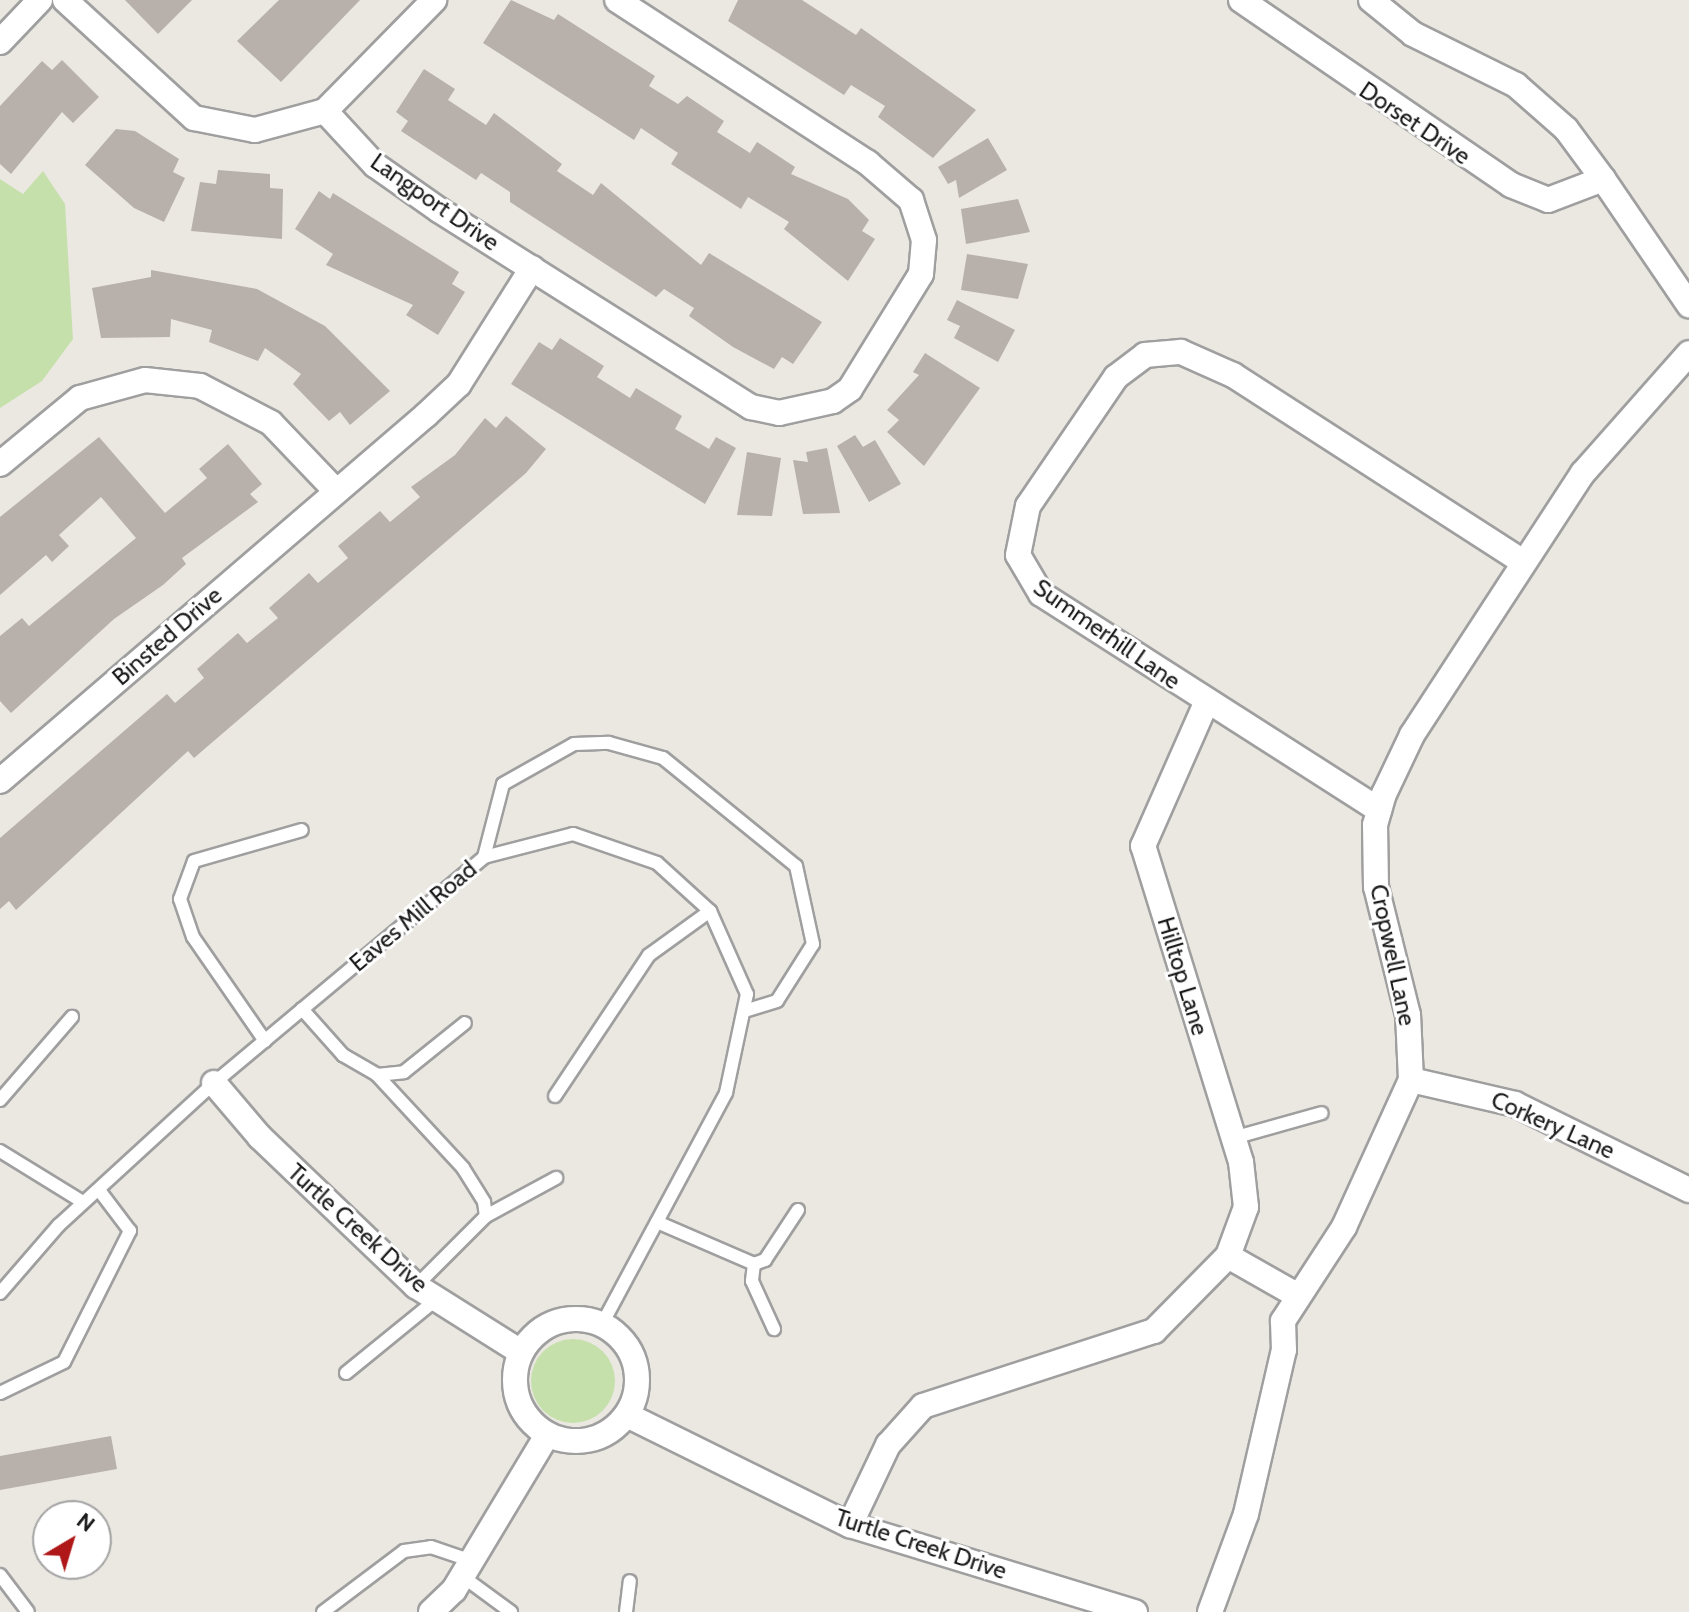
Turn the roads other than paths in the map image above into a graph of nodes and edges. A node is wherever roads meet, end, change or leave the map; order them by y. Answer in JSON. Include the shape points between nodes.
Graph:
{"nodes":[{"id":1,"x":40,"y":0,"type":"edge"},
{"id":2,"x":65,"y":0,"type":"edge"},
{"id":3,"x":434,"y":0,"type":"edge"},
{"id":4,"x":617,"y":0,"type":"edge"},
{"id":5,"x":1241,"y":0,"type":"edge"},
{"id":6,"x":1371,"y":0,"type":"edge"},
{"id":7,"x":0,"y":42,"type":"edge"},
{"id":8,"x":325,"y":111,"type":"junction"},
{"id":9,"x":1603,"y":179,"type":"junction"},
{"id":10,"x":532,"y":268,"type":"junction"},
{"id":11,"x":1689,"y":305,"type":"edge"},
{"id":12,"x":1689,"y":353,"type":"edge"},
{"id":13,"x":0,"y":464,"type":"edge"},
{"id":14,"x":335,"y":490,"type":"junction"},
{"id":15,"x":1522,"y":561,"type":"junction"},
{"id":16,"x":1206,"y":703,"type":"junction"},
{"id":17,"x":0,"y":781,"type":"edge"},
{"id":18,"x":1379,"y":810,"type":"junction"},
{"id":19,"x":302,"y":830,"type":"dead end"},
{"id":20,"x":484,"y":857,"type":"junction"},
{"id":21,"x":710,"y":911,"type":"junction"},
{"id":22,"x":302,"y":1009,"type":"junction"},
{"id":23,"x":744,"y":1011,"type":"junction"},
{"id":24,"x":72,"y":1017,"type":"dead end"},
{"id":25,"x":465,"y":1023,"type":"dead end"},
{"id":26,"x":265,"y":1041,"type":"junction"},
{"id":27,"x":377,"y":1075,"type":"junction"},
{"id":28,"x":1411,"y":1080,"type":"junction"},
{"id":29,"x":214,"y":1083,"type":"junction"},
{"id":30,"x":555,"y":1096,"type":"dead end"},
{"id":31,"x":0,"y":1100,"type":"edge"},
{"id":32,"x":1322,"y":1113,"type":"dead end"},
{"id":33,"x":1233,"y":1138,"type":"junction"},
{"id":34,"x":0,"y":1151,"type":"edge"},
{"id":35,"x":556,"y":1178,"type":"dead end"},
{"id":36,"x":99,"y":1190,"type":"junction"},
{"id":37,"x":1689,"y":1190,"type":"edge"},
{"id":38,"x":83,"y":1202,"type":"junction"},
{"id":39,"x":798,"y":1210,"type":"dead end"},
{"id":40,"x":486,"y":1216,"type":"junction"},
{"id":41,"x":657,"y":1222,"type":"junction"},
{"id":42,"x":1228,"y":1256,"type":"junction"},
{"id":43,"x":754,"y":1264,"type":"junction"},
{"id":44,"x":416,"y":1286,"type":"junction"},
{"id":45,"x":0,"y":1293,"type":"edge"},
{"id":46,"x":1295,"y":1294,"type":"junction"},
{"id":47,"x":437,"y":1299,"type":"junction"},
{"id":48,"x":602,"y":1324,"type":"junction"},
{"id":49,"x":774,"y":1329,"type":"dead end"},
{"id":50,"x":521,"y":1352,"type":"junction"},
{"id":51,"x":346,"y":1373,"type":"dead end"},
{"id":52,"x":0,"y":1393,"type":"edge"},
{"id":53,"x":627,"y":1415,"type":"junction"},
{"id":54,"x":547,"y":1435,"type":"junction"},
{"id":55,"x":850,"y":1525,"type":"junction"},
{"id":56,"x":467,"y":1569,"type":"junction"},
{"id":57,"x":0,"y":1575,"type":"edge"},
{"id":58,"x":630,"y":1581,"type":"dead end"},
{"id":59,"x":28,"y":1612,"type":"edge"},
{"id":60,"x":323,"y":1612,"type":"edge"},
{"id":61,"x":431,"y":1612,"type":"edge"},
{"id":62,"x":511,"y":1612,"type":"edge"},
{"id":63,"x":626,"y":1612,"type":"edge"},
{"id":64,"x":1135,"y":1612,"type":"edge"},
{"id":65,"x":1210,"y":1612,"type":"edge"}],
"edges":[{"from":1,"to":7,"type":"street"},
{"from":2,"to":8,"type":"street","via":[[194,118],[255,130]]},
{"from":3,"to":8,"type":"street"},
{"from":4,"to":10,"type":"street","name":"Langport Drive","via":[[892,180],[911,200],[924,240],[921,274],[850,389],[833,401],[779,413],[751,407]]},
{"from":5,"to":9,"type":"street","name":"Dorset Drive","via":[[1511,185],[1548,200]]},
{"from":6,"to":9,"type":"street","via":[[1413,34],[1516,85],[1566,129]]},
{"from":8,"to":10,"type":"street","name":"Langport Drive","via":[[375,165]]},
{"from":9,"to":11,"type":"street"},
{"from":10,"to":14,"type":"street","name":"Binsted Drive","via":[[459,384]]},
{"from":12,"to":15,"type":"street","name":"Cropwell Lane","via":[[1621,422]]},
{"from":13,"to":14,"type":"street","via":[[80,398],[145,380],[200,386],[271,423]]},
{"from":14,"to":17,"type":"street","name":"Binsted Drive"},
{"from":15,"to":16,"type":"street","name":"Summerhill Lane","via":[[1233,375],[1181,352],[1145,355],[1116,377],[1028,506],[1018,555],[1041,594]]},
{"from":15,"to":18,"type":"street","name":"Cropwell Lane","via":[[1412,735]]},
{"from":16,"to":18,"type":"street","name":"Summerhill Lane"},
{"from":16,"to":33,"type":"street","name":"Hilltop Lane","via":[[1143,846]]},
{"from":18,"to":28,"type":"street","name":"Cropwell Lane","via":[[1376,887],[1408,1015]]},
{"from":19,"to":26,"type":"lane","via":[[194,861],[180,899],[193,937]]},
{"from":20,"to":21,"type":"lane","name":"Eaves Mill Road","via":[[573,834],[657,863]]},
{"from":20,"to":22,"type":"lane","name":"Eaves Mill Road"},
{"from":20,"to":23,"type":"lane","via":[[503,784],[574,744],[609,743],[663,758],[796,866],[813,944],[777,1001]]},
{"from":21,"to":23,"type":"lane","name":"Eaves Mill Road","via":[[747,994]]},
{"from":21,"to":30,"type":"lane","via":[[649,955]]},
{"from":22,"to":26,"type":"lane","name":"Eaves Mill Road"},
{"from":22,"to":27,"type":"lane","via":[[343,1055]]},
{"from":23,"to":41,"type":"lane","name":"Eaves Mill Road","via":[[726,1093]]},
{"from":24,"to":31,"type":"lane"},
{"from":25,"to":27,"type":"lane","via":[[404,1072]]},
{"from":26,"to":29,"type":"lane","name":"Eaves Mill Road"},
{"from":27,"to":40,"type":"lane","via":[[479,1188]]},
{"from":28,"to":37,"type":"street","name":"Corkery Lane","via":[[1515,1104]]},
{"from":28,"to":46,"type":"street","name":"Cropwell Lane","via":[[1344,1227]]},
{"from":29,"to":36,"type":"lane","name":"Eaves Mill Road"},
{"from":29,"to":44,"type":"street","name":"Turtle Creek Drive","via":[[260,1137]]},
{"from":32,"to":33,"type":"lane"},
{"from":33,"to":42,"type":"street","name":"Hilltop Lane","via":[[1246,1207]]},
{"from":34,"to":38,"type":"lane"},
{"from":35,"to":40,"type":"lane"},
{"from":36,"to":38,"type":"lane","name":"Eaves Mill Road"},
{"from":36,"to":52,"type":"lane","via":[[130,1231],[64,1362]]},
{"from":38,"to":45,"type":"lane","name":"Eaves Mill Road"},
{"from":39,"to":43,"type":"lane","via":[[765,1260]]},
{"from":40,"to":44,"type":"lane"},
{"from":41,"to":43,"type":"lane"},
{"from":41,"to":48,"type":"lane","name":"Eaves Mill Road"},
{"from":42,"to":46,"type":"street"},
{"from":42,"to":55,"type":"street","name":"Hilltop Lane","via":[[1154,1331],[923,1406],[888,1445]]},
{"from":43,"to":49,"type":"lane","via":[[752,1281]]},
{"from":44,"to":47,"type":"street","name":"Turtle Creek Drive"},
{"from":46,"to":65,"type":"street","name":"Cropwell Lane","via":[[1246,1514]]},
{"from":47,"to":50,"type":"street","name":"Turtle Creek Drive"},
{"from":47,"to":51,"type":"lane"},
{"from":48,"to":50,"type":"street","via":[[556,1322]]},
{"from":48,"to":53,"type":"street","via":[[636,1364]]},
{"from":50,"to":54,"type":"street","via":[[517,1393],[523,1413]]},
{"from":53,"to":54,"type":"street","via":[[591,1441]]},
{"from":53,"to":55,"type":"street","name":"Turtle Creek Drive"},
{"from":54,"to":56,"type":"street"},
{"from":55,"to":64,"type":"street","name":"Turtle Creek Drive"},
{"from":56,"to":60,"type":"lane","via":[[431,1547],[404,1551]]},
{"from":56,"to":61,"type":"street"},
{"from":56,"to":62,"type":"lane"},
{"from":57,"to":59,"type":"lane"},
{"from":58,"to":63,"type":"lane"}]}
